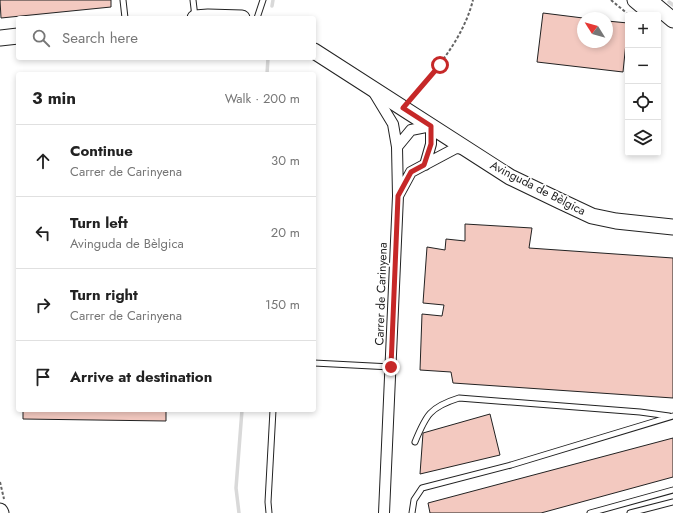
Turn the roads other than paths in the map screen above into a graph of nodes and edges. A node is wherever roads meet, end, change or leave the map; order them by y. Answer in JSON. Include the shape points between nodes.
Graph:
{"nodes":[{"id":1,"x":123,"y":0,"type":"edge"},
{"id":2,"x":193,"y":0,"type":"edge"},
{"id":3,"x":263,"y":0,"type":"edge"},
{"id":4,"x":635,"y":0,"type":"edge"},
{"id":5,"x":649,"y":0,"type":"edge"},
{"id":6,"x":649,"y":12,"type":"edge"},
{"id":7,"x":125,"y":16,"type":"edge"},
{"id":8,"x":195,"y":16,"type":"edge"},
{"id":9,"x":258,"y":16,"type":"edge"},
{"id":10,"x":673,"y":20,"type":"edge"},
{"id":11,"x":661,"y":22,"type":"edge"},
{"id":12,"x":673,"y":32,"type":"edge"},
{"id":13,"x":316,"y":52,"type":"edge"},
{"id":14,"x":370,"y":87,"type":"junction"},
{"id":15,"x":431,"y":126,"type":"junction"},
{"id":16,"x":397,"y":147,"type":"junction"},
{"id":17,"x":468,"y":150,"type":"junction"},
{"id":18,"x":424,"y":165,"type":"junction"},
{"id":19,"x":398,"y":196,"type":"junction"},
{"id":20,"x":673,"y":227,"type":"edge"},
{"id":21,"x":316,"y":363,"type":"edge"},
{"id":22,"x":391,"y":367,"type":"junction"},
{"id":23,"x":273,"y":412,"type":"edge"},
{"id":24,"x":672,"y":416,"type":"edge"},
{"id":25,"x":415,"y":442,"type":"dead end"},
{"id":26,"x":673,"y":490,"type":"edge"},
{"id":27,"x":673,"y":502,"type":"edge"},
{"id":28,"x":269,"y":513,"type":"edge"},
{"id":29,"x":384,"y":513,"type":"edge"},
{"id":30,"x":412,"y":513,"type":"edge"},
{"id":31,"x":590,"y":513,"type":"edge"},
{"id":32,"x":630,"y":513,"type":"edge"}],
"edges":[{"from":1,"to":7,"type":"lane"},
{"from":2,"to":8,"type":"lane"},
{"from":3,"to":9,"type":"lane"},
{"from":4,"to":6,"type":"street"},
{"from":5,"to":10,"type":"street"},
{"from":11,"to":12,"type":"street"},
{"from":13,"to":14,"type":"street","name":"Avinguda de Bèlgica"},
{"from":14,"to":15,"type":"street","name":"Avinguda de Bèlgica"},
{"from":14,"to":16,"type":"street","name":"Carrer de Carinyena","via":[[393,124]]},
{"from":15,"to":16,"type":"street","via":[[411,130]]},
{"from":15,"to":17,"type":"street","name":"Avinguda de Bèlgica"},
{"from":15,"to":18,"type":"street","via":[[431,144]]},
{"from":16,"to":19,"type":"street","name":"Carrer de Carinyena"},
{"from":17,"to":18,"type":"street","name":"Carrer de Carinyena","via":[[456,148]]},
{"from":17,"to":20,"type":"street","name":"Avinguda de Bèlgica","via":[[510,177],[592,216]]},
{"from":18,"to":19,"type":"street","name":"Carrer de Carinyena","via":[[411,172]]},
{"from":19,"to":22,"type":"street","name":"Carrer de Carinyena"},
{"from":21,"to":22,"type":"lane"},
{"from":22,"to":29,"type":"street","name":"Carrer de Carinyena"},
{"from":23,"to":28,"type":"lane"},
{"from":24,"to":25,"type":"lane","via":[[459,398],[444,403],[430,412]]},
{"from":24,"to":30,"type":"lane","via":[[511,465],[422,488],[414,500]]},
{"from":26,"to":31,"type":"lane"},
{"from":27,"to":32,"type":"lane"}]}
